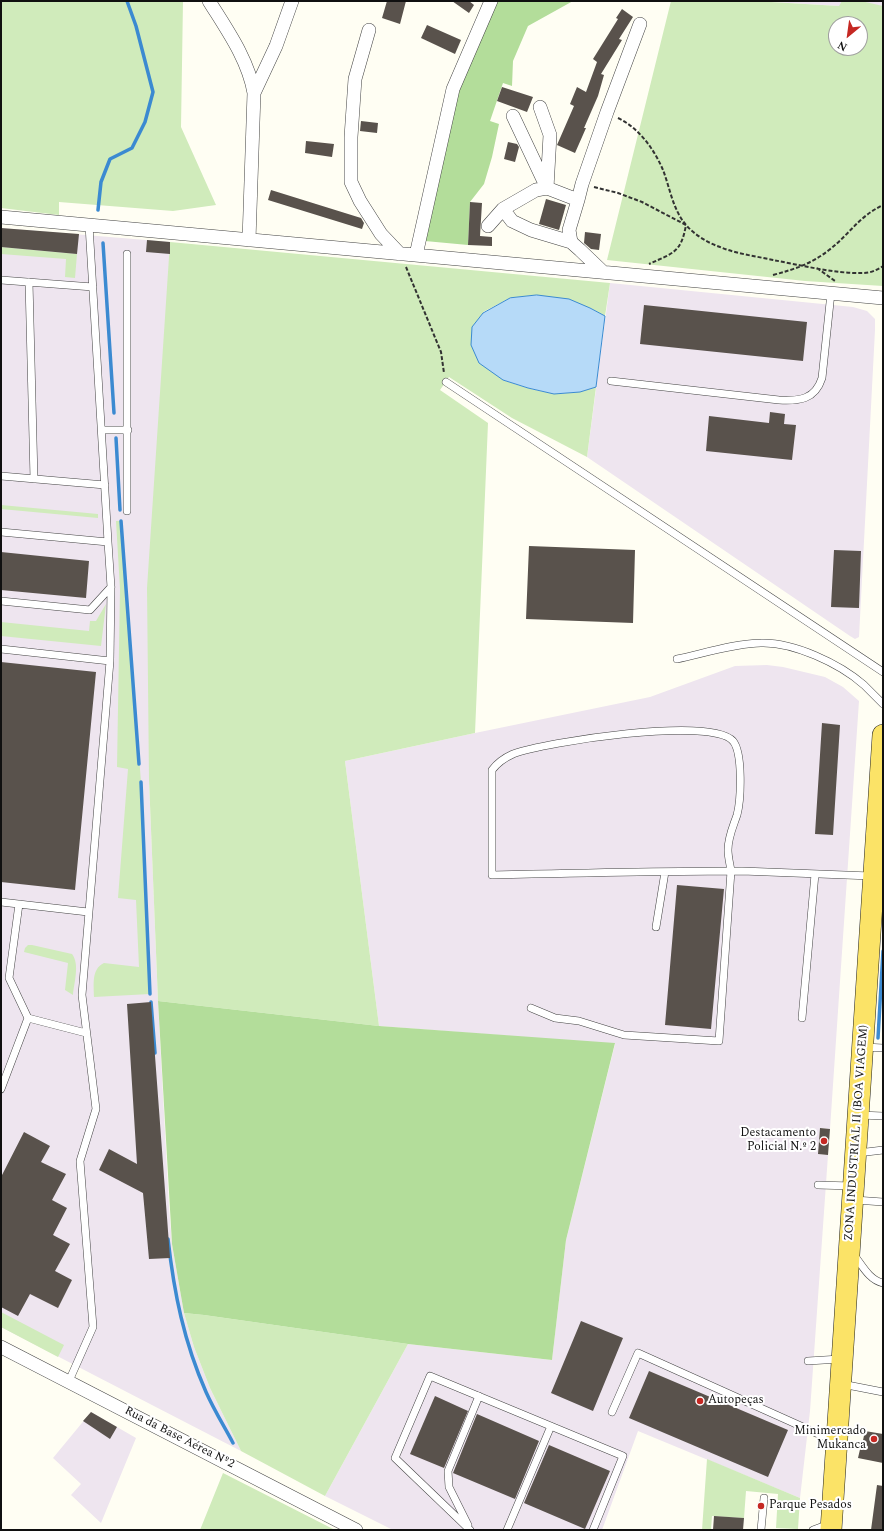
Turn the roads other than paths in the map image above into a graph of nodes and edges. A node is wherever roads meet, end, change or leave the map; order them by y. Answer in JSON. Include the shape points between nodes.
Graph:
{"nodes":[{"id":1,"x":209,"y":1,"type":"edge"},
{"id":2,"x":292,"y":1,"type":"edge"},
{"id":3,"x":491,"y":1,"type":"edge"},
{"id":4,"x":640,"y":24,"type":"dead end"},
{"id":5,"x":370,"y":30,"type":"dead end"},
{"id":6,"x":254,"y":93,"type":"junction"},
{"id":7,"x":540,"y":107,"type":"dead end"},
{"id":8,"x":513,"y":116,"type":"dead end"},
{"id":9,"x":546,"y":188,"type":"junction"},
{"id":10,"x":578,"y":200,"type":"junction"},
{"id":11,"x":503,"y":209,"type":"junction"},
{"id":12,"x":1,"y":218,"type":"edge"},
{"id":13,"x":89,"y":225,"type":"junction"},
{"id":14,"x":488,"y":226,"type":"dead end"},
{"id":15,"x":249,"y":240,"type":"junction"},
{"id":16,"x":571,"y":242,"type":"junction"},
{"id":17,"x":127,"y":254,"type":"dead end"},
{"id":18,"x":400,"y":254,"type":"junction"},
{"id":19,"x":416,"y":255,"type":"junction"},
{"id":20,"x":602,"y":272,"type":"junction"},
{"id":21,"x":1,"y":280,"type":"edge"},
{"id":22,"x":29,"y":282,"type":"junction"},
{"id":23,"x":93,"y":287,"type":"junction"},
{"id":24,"x":831,"y":293,"type":"junction"},
{"id":25,"x":883,"y":298,"type":"edge"},
{"id":26,"x":611,"y":381,"type":"dead end"},
{"id":27,"x":446,"y":382,"type":"road end"},
{"id":28,"x":102,"y":430,"type":"junction"},
{"id":29,"x":128,"y":430,"type":"junction"},
{"id":30,"x":1,"y":476,"type":"edge"},
{"id":31,"x":34,"y":479,"type":"junction"},
{"id":32,"x":105,"y":485,"type":"junction"},
{"id":33,"x":127,"y":511,"type":"dead end"},
{"id":34,"x":1,"y":532,"type":"edge"},
{"id":35,"x":108,"y":542,"type":"junction"},
{"id":36,"x":110,"y":587,"type":"junction"},
{"id":37,"x":1,"y":601,"type":"edge"},
{"id":38,"x":1,"y":649,"type":"edge"},
{"id":39,"x":676,"y":659,"type":"dead end"},
{"id":40,"x":110,"y":661,"type":"junction"},
{"id":41,"x":883,"y":672,"type":"edge"},
{"id":42,"x":883,"y":704,"type":"edge"},
{"id":43,"x":883,"y":742,"type":"edge"},
{"id":44,"x":731,"y":871,"type":"junction"},
{"id":45,"x":665,"y":872,"type":"junction"},
{"id":46,"x":815,"y":874,"type":"junction"},
{"id":47,"x":874,"y":877,"type":"junction"},
{"id":48,"x":1,"y":902,"type":"edge"},
{"id":49,"x":19,"y":904,"type":"junction"},
{"id":50,"x":88,"y":912,"type":"junction"},
{"id":51,"x":656,"y":927,"type":"dead end"},
{"id":52,"x":532,"y":1008,"type":"dead end"},
{"id":53,"x":28,"y":1018,"type":"junction"},
{"id":54,"x":802,"y":1018,"type":"dead end"},
{"id":55,"x":86,"y":1033,"type":"junction"},
{"id":56,"x":862,"y":1047,"type":"junction"},
{"id":57,"x":883,"y":1048,"type":"edge"},
{"id":58,"x":1,"y":1089,"type":"edge"},
{"id":59,"x":858,"y":1115,"type":"junction"},
{"id":60,"x":883,"y":1116,"type":"edge"},
{"id":61,"x":883,"y":1150,"type":"edge"},
{"id":62,"x":855,"y":1153,"type":"junction"},
{"id":63,"x":818,"y":1185,"type":"dead end"},
{"id":64,"x":853,"y":1193,"type":"junction"},
{"id":65,"x":883,"y":1202,"type":"edge"},
{"id":66,"x":849,"y":1247,"type":"junction"},
{"id":67,"x":883,"y":1283,"type":"edge"},
{"id":68,"x":1,"y":1347,"type":"edge"},
{"id":69,"x":842,"y":1359,"type":"junction"},
{"id":70,"x":808,"y":1361,"type":"dead end"},
{"id":71,"x":68,"y":1381,"type":"junction"},
{"id":72,"x":840,"y":1384,"type":"junction"},
{"id":73,"x":883,"y":1392,"type":"edge"},
{"id":74,"x":479,"y":1396,"type":"junction"},
{"id":75,"x":612,"y":1412,"type":"dead end"},
{"id":76,"x":551,"y":1426,"type":"junction"},
{"id":77,"x":837,"y":1442,"type":"junction"},
{"id":78,"x":764,"y":1498,"type":"dead end"},
{"id":79,"x":825,"y":1528,"type":"edge"},
{"id":80,"x":356,"y":1530,"type":"edge"},
{"id":81,"x":471,"y":1530,"type":"edge"},
{"id":82,"x":507,"y":1530,"type":"edge"},
{"id":83,"x":593,"y":1530,"type":"edge"},
{"id":84,"x":761,"y":1530,"type":"edge"}],
"edges":[{"from":1,"to":6,"type":"street","via":[[237,47],[251,76]]},
{"from":2,"to":6,"type":"street","via":[[276,46]]},
{"from":3,"to":19,"type":"street","via":[[453,89]]},
{"from":4,"to":10,"type":"street"},
{"from":5,"to":18,"type":"street","via":[[355,79],[351,182],[382,234]]},
{"from":6,"to":15,"type":"street"},
{"from":7,"to":9,"type":"street","via":[[550,135]]},
{"from":8,"to":9,"type":"street"},
{"from":9,"to":10,"type":"street"},
{"from":9,"to":11,"type":"street","via":[[536,190]]},
{"from":10,"to":16,"type":"street","via":[[569,230]]},
{"from":11,"to":14,"type":"street"},
{"from":11,"to":16,"type":"street","via":[[512,221],[531,230]]},
{"from":12,"to":13,"type":"street"},
{"from":13,"to":15,"type":"street"},
{"from":13,"to":23,"type":"lane"},
{"from":15,"to":18,"type":"street"},
{"from":16,"to":20,"type":"street"},
{"from":17,"to":29,"type":"lane"},
{"from":18,"to":19,"type":"street"},
{"from":19,"to":20,"type":"street"},
{"from":20,"to":24,"type":"street"},
{"from":21,"to":22,"type":"lane"},
{"from":22,"to":23,"type":"lane"},
{"from":22,"to":31,"type":"lane"},
{"from":23,"to":28,"type":"lane"},
{"from":24,"to":25,"type":"street"},
{"from":24,"to":26,"type":"lane","via":[[822,378],[820,386],[809,396],[791,401]]},
{"from":27,"to":41,"type":"lane"},
{"from":28,"to":29,"type":"lane"},
{"from":28,"to":32,"type":"lane"},
{"from":29,"to":33,"type":"lane"},
{"from":30,"to":31,"type":"lane"},
{"from":31,"to":32,"type":"lane"},
{"from":32,"to":35,"type":"lane"},
{"from":34,"to":35,"type":"lane"},
{"from":35,"to":36,"type":"lane"},
{"from":36,"to":37,"type":"lane","via":[[90,610]]},
{"from":36,"to":40,"type":"lane"},
{"from":38,"to":40,"type":"lane"},
{"from":39,"to":42,"type":"lane","via":[[746,644],[786,646],[840,667],[863,684]]},
{"from":40,"to":50,"type":"lane"},
{"from":43,"to":47,"type":"main road","name":"ZONA INDUSTRIAL II (BOA VIAGEM)"},
{"from":44,"to":45,"type":"lane"},
{"from":44,"to":45,"type":"lane","via":[[728,850],[731,830],[737,815],[739,760],[733,740],[723,734],[681,731],[593,737],[514,754],[501,760],[492,770],[492,875]]},
{"from":44,"to":46,"type":"lane"},
{"from":44,"to":52,"type":"lane","via":[[719,1041],[624,1035],[579,1021],[555,1018]]},
{"from":45,"to":51,"type":"lane"},
{"from":46,"to":47,"type":"lane"},
{"from":46,"to":54,"type":"lane"},
{"from":47,"to":56,"type":"main road","name":"ZONA INDUSTRIAL II (BOA VIAGEM)"},
{"from":48,"to":49,"type":"lane"},
{"from":49,"to":50,"type":"lane"},
{"from":49,"to":53,"type":"lane","via":[[9,978]]},
{"from":50,"to":55,"type":"lane","via":[[82,995]]},
{"from":53,"to":55,"type":"lane"},
{"from":53,"to":58,"type":"lane"},
{"from":55,"to":71,"type":"lane","via":[[96,1109],[80,1161],[93,1327]]},
{"from":56,"to":57,"type":"lane"},
{"from":56,"to":59,"type":"main road","name":"ZONA INDUSTRIAL II (BOA VIAGEM)"},
{"from":59,"to":60,"type":"lane"},
{"from":59,"to":62,"type":"main road","name":"ZONA INDUSTRIAL II (BOA VIAGEM)"},
{"from":61,"to":62,"type":"lane"},
{"from":62,"to":64,"type":"main road","name":"ZONA INDUSTRIAL II (BOA VIAGEM)"},
{"from":63,"to":64,"type":"lane"},
{"from":64,"to":65,"type":"lane"},
{"from":64,"to":66,"type":"main road","name":"ZONA INDUSTRIAL II (BOA VIAGEM)"},
{"from":66,"to":67,"type":"lane","via":[[867,1273]]},
{"from":66,"to":69,"type":"main road","name":"ZONA INDUSTRIAL II (BOA VIAGEM)"},
{"from":68,"to":71,"type":"street","name":"Rua da Base Aérea Nº2"},
{"from":69,"to":70,"type":"lane"},
{"from":69,"to":72,"type":"main road","name":"ZONA INDUSTRIAL II (BOA VIAGEM)"},
{"from":71,"to":80,"type":"street","name":"Rua da Base Aérea Nº2"},
{"from":72,"to":73,"type":"lane"},
{"from":72,"to":77,"type":"main road","name":"ZONA INDUSTRIAL II (BOA VIAGEM)"},
{"from":74,"to":76,"type":"lane"},
{"from":74,"to":81,"type":"lane","via":[[447,1478],[451,1492]]},
{"from":74,"to":81,"type":"lane","via":[[430,1376],[395,1458]]},
{"from":75,"to":77,"type":"lane","via":[[638,1353]]},
{"from":76,"to":82,"type":"lane"},
{"from":76,"to":83,"type":"lane","via":[[623,1456]]},
{"from":77,"to":79,"type":"main road","name":"ZONA INDUSTRIAL II (BOA VIAGEM)"},
{"from":78,"to":84,"type":"lane"}]}
